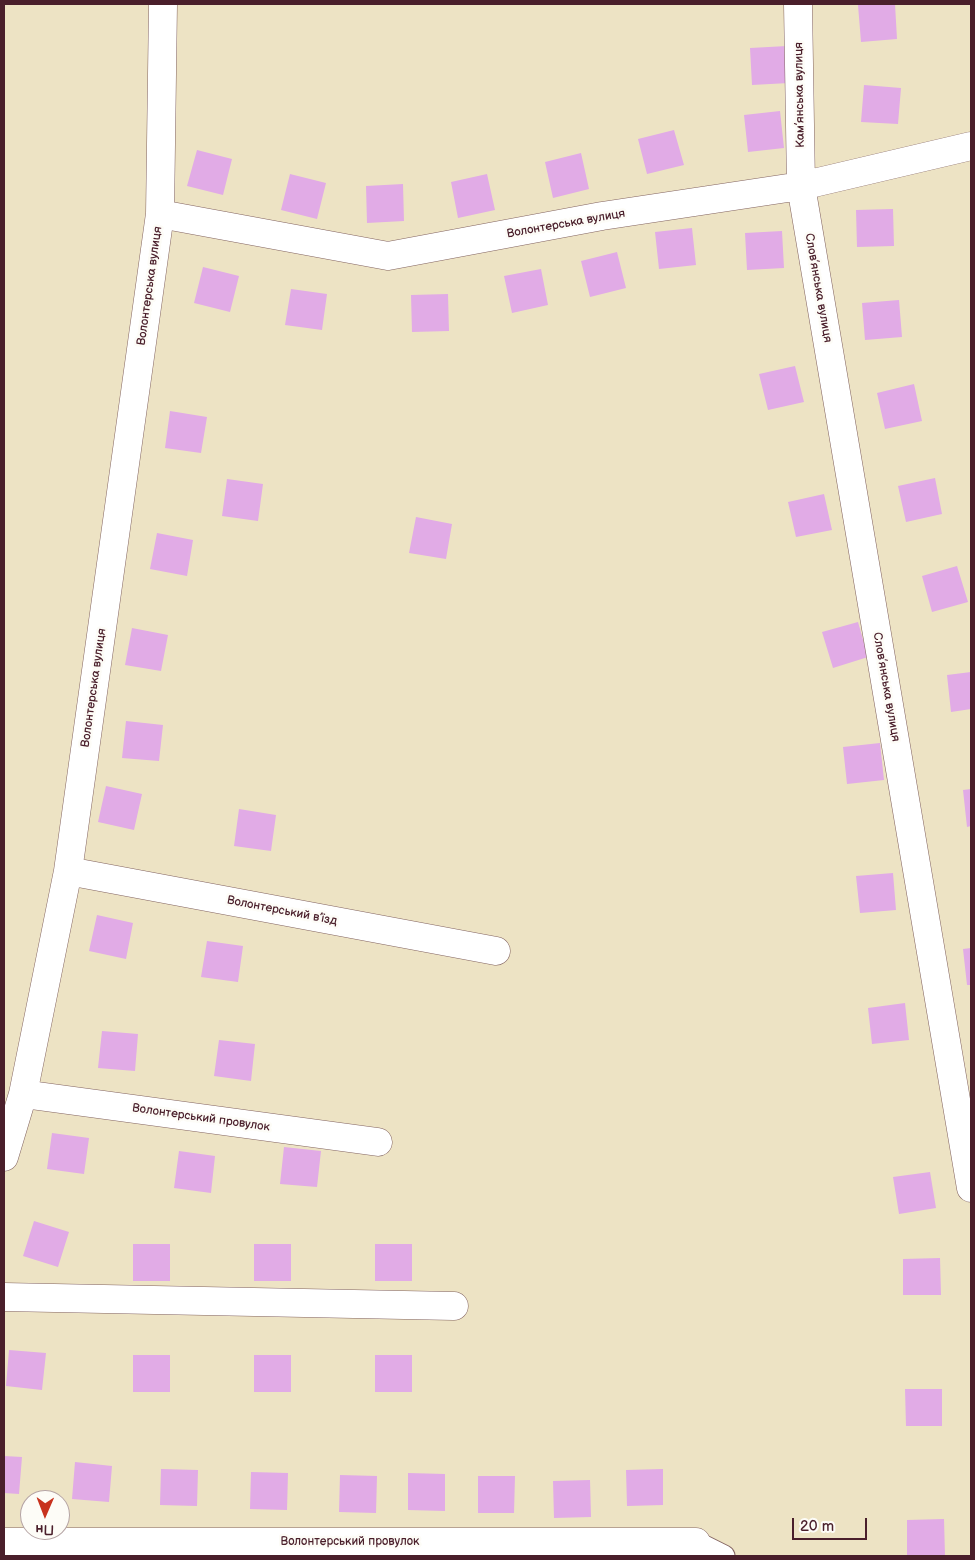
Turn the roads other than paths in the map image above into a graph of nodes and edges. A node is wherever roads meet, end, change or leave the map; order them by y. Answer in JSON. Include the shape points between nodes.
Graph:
{"nodes":[{"id":1,"x":162,"y":4,"type":"edge"},
{"id":2,"x":798,"y":4,"type":"edge"},
{"id":3,"x":971,"y":146,"type":"edge"},
{"id":4,"x":801,"y":186,"type":"junction"},
{"id":5,"x":160,"y":214,"type":"junction"},
{"id":6,"x":68,"y":870,"type":"junction"},
{"id":7,"x":496,"y":951,"type":"dead end"},
{"id":8,"x":23,"y":1094,"type":"junction"},
{"id":9,"x":378,"y":1142,"type":"dead end"},
{"id":10,"x":4,"y":1157,"type":"edge"},
{"id":11,"x":971,"y":1188,"type":"edge"},
{"id":12,"x":4,"y":1297,"type":"edge"},
{"id":13,"x":454,"y":1306,"type":"dead end"},
{"id":14,"x":4,"y":1542,"type":"edge"},
{"id":15,"x":696,"y":1542,"type":"joint"},
{"id":16,"x":724,"y":1556,"type":"edge"}],
"edges":[{"from":1,"to":5,"type":"street","name":"Волонтерська вулиця"},
{"from":2,"to":4,"type":"street","name":"Кам’янська вулиця"},
{"from":3,"to":4,"type":"street","name":"Волонтерська вулиця"},
{"from":4,"to":5,"type":"street","name":"Волонтерська вулиця","via":[[602,216],[388,256]]},
{"from":4,"to":11,"type":"street","name":"Слов’янська вулиця"},
{"from":5,"to":6,"type":"street","name":"Волонтерська вулиця"},
{"from":6,"to":7,"type":"street","name":"Волонтерський в’їзд"},
{"from":6,"to":8,"type":"street","name":"Волонтерська вулиця"},
{"from":8,"to":9,"type":"street","name":"Волонтерський провулок"},
{"from":8,"to":10,"type":"street","name":"Волонтерська вулиця"},
{"from":12,"to":13,"type":"street"},
{"from":14,"to":15,"type":"street","name":"Волонтерський провулок"},
{"from":15,"to":16,"type":"street"}]}
